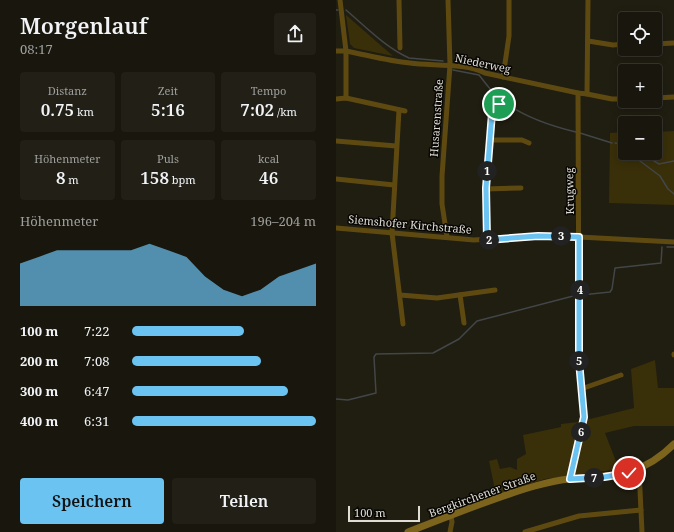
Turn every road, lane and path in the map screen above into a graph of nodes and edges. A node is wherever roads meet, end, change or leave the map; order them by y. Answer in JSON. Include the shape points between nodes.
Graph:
{"nodes":[{"id":1,"x":340,"y":0,"type":"edge"},
{"id":2,"x":399,"y":0,"type":"edge"},
{"id":3,"x":448,"y":0,"type":"edge"},
{"id":4,"x":509,"y":0,"type":"edge"},
{"id":5,"x":588,"y":0,"type":"edge"},
{"id":6,"x":588,"y":41,"type":"junction"},
{"id":7,"x":674,"y":43,"type":"edge"},
{"id":8,"x":618,"y":44,"type":"edge"},
{"id":9,"x":662,"y":44,"type":"edge"},
{"id":10,"x":400,"y":48,"type":"dead end"},
{"id":11,"x":336,"y":51,"type":"edge"},
{"id":12,"x":346,"y":51,"type":"junction"},
{"id":13,"x":450,"y":66,"type":"junction"},
{"id":14,"x":503,"y":77,"type":"junction"},
{"id":15,"x":578,"y":94,"type":"junction"},
{"id":16,"x":587,"y":94,"type":"junction"},
{"id":17,"x":674,"y":97,"type":"edge"},
{"id":18,"x":346,"y":98,"type":"junction"},
{"id":19,"x":662,"y":98,"type":"edge"},
{"id":20,"x":336,"y":99,"type":"edge"},
{"id":21,"x":618,"y":99,"type":"edge"},
{"id":22,"x":399,"y":110,"type":"junction"},
{"id":23,"x":405,"y":111,"type":"dead end"},
{"id":24,"x":492,"y":113,"type":"dead end"},
{"id":25,"x":489,"y":140,"type":"junction"},
{"id":26,"x":336,"y":141,"type":"edge"},
{"id":27,"x":529,"y":143,"type":"dead end"},
{"id":28,"x":396,"y":146,"type":"junction"},
{"id":29,"x":336,"y":179,"type":"edge"},
{"id":30,"x":394,"y":185,"type":"junction"},
{"id":31,"x":486,"y":188,"type":"junction"},
{"id":32,"x":522,"y":188,"type":"dead end"},
{"id":33,"x":336,"y":228,"type":"edge"},
{"id":34,"x":392,"y":233,"type":"junction"},
{"id":35,"x":447,"y":237,"type":"junction"},
{"id":36,"x":579,"y":237,"type":"junction"},
{"id":37,"x":487,"y":240,"type":"junction"},
{"id":38,"x":674,"y":242,"type":"edge"},
{"id":39,"x":495,"y":290,"type":"dead end"},
{"id":40,"x":400,"y":295,"type":"junction"},
{"id":41,"x":460,"y":295,"type":"junction"},
{"id":42,"x":464,"y":323,"type":"dead end"},
{"id":43,"x":403,"y":324,"type":"dead end"},
{"id":44,"x":621,"y":374,"type":"dead end"},
{"id":45,"x":582,"y":389,"type":"junction"},
{"id":46,"x":674,"y":444,"type":"edge"},
{"id":47,"x":639,"y":469,"type":"junction"},
{"id":48,"x":570,"y":479,"type":"junction"},
{"id":49,"x":641,"y":510,"type":"junction"},
{"id":50,"x":451,"y":516,"type":"junction"},
{"id":51,"x":408,"y":532,"type":"edge"},
{"id":52,"x":450,"y":532,"type":"edge"},
{"id":53,"x":525,"y":532,"type":"edge"},
{"id":54,"x":642,"y":532,"type":"edge"}],
"edges":[{"from":1,"to":12,"type":"street"},
{"from":2,"to":10,"type":"street"},
{"from":3,"to":13,"type":"street","name":"Husarenstraße"},
{"from":4,"to":14,"type":"street"},
{"from":5,"to":6,"type":"street"},
{"from":6,"to":8,"type":"street"},
{"from":6,"to":16,"type":"street"},
{"from":7,"to":9,"type":"street"},
{"from":11,"to":12,"type":"street","name":"Niederweg"},
{"from":12,"to":13,"type":"street","name":"Niederweg","via":[[409,63]]},
{"from":12,"to":18,"type":"street"},
{"from":13,"to":14,"type":"street","name":"Niederweg"},
{"from":13,"to":35,"type":"street","name":"Husarenstraße","via":[[442,176],[442,204]]},
{"from":14,"to":15,"type":"street","name":"Niederweg"},
{"from":15,"to":16,"type":"street","name":"Niederweg"},
{"from":15,"to":36,"type":"street","name":"Krugweg"},
{"from":16,"to":21,"type":"street","name":"Niederweg"},
{"from":17,"to":19,"type":"street"},
{"from":18,"to":20,"type":"street"},
{"from":18,"to":22,"type":"street"},
{"from":22,"to":23,"type":"street"},
{"from":22,"to":28,"type":"street"},
{"from":24,"to":25,"type":"street"},
{"from":25,"to":27,"type":"street","via":[[522,140]]},
{"from":25,"to":31,"type":"street"},
{"from":26,"to":28,"type":"street"},
{"from":28,"to":30,"type":"street"},
{"from":29,"to":30,"type":"street"},
{"from":30,"to":34,"type":"street"},
{"from":31,"to":32,"type":"street"},
{"from":31,"to":37,"type":"street"},
{"from":33,"to":34,"type":"street","name":"Siemshofer Kirchstraße"},
{"from":34,"to":35,"type":"street","name":"Siemshofer Kirchstraße"},
{"from":34,"to":40,"type":"street"},
{"from":35,"to":37,"type":"street","name":"Siemshofer Kirchstraße"},
{"from":36,"to":37,"type":"street","name":"Siemshofer Kirchstraße","via":[[538,236]]},
{"from":36,"to":38,"type":"street","name":"Siemshofer Kirchstraße"},
{"from":36,"to":45,"type":"street","name":"Krugweg","via":[[579,361]]},
{"from":39,"to":41,"type":"street"},
{"from":40,"to":41,"type":"street","via":[[437,298]]},
{"from":40,"to":43,"type":"street"},
{"from":41,"to":42,"type":"street"},
{"from":44,"to":45,"type":"street"},
{"from":45,"to":48,"type":"street","name":"Krugweg","via":[[584,417]]},
{"from":46,"to":47,"type":"street","name":"Bergkirchener Straße"},
{"from":47,"to":48,"type":"street","name":"Bergkirchener Straße","via":[[617,475]]},
{"from":47,"to":49,"type":"street"},
{"from":48,"to":50,"type":"street","name":"Bergkirchener Straße","via":[[516,492]]},
{"from":49,"to":53,"type":"street","via":[[579,516]]},
{"from":49,"to":54,"type":"street"},
{"from":50,"to":51,"type":"street","name":"Bergkirchener Straße"},
{"from":50,"to":52,"type":"street"}]}
